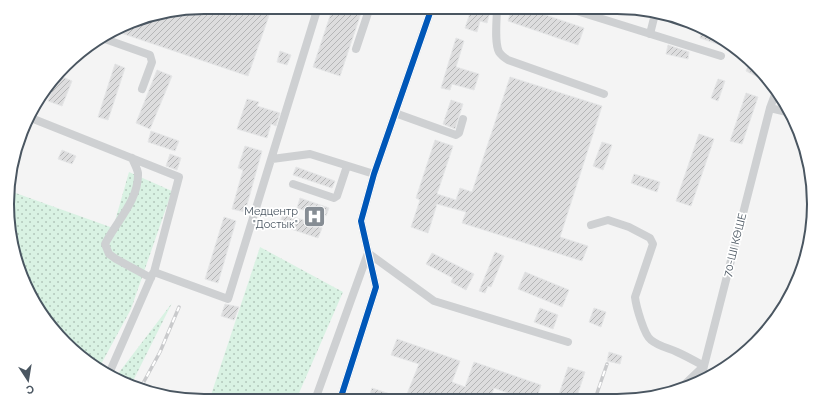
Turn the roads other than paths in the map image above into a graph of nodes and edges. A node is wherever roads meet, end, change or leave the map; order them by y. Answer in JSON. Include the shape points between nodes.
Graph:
{"nodes":[{"id":1,"x":316,"y":14,"type":"edge"},
{"id":2,"x":368,"y":14,"type":"edge"},
{"id":3,"x":430,"y":14,"type":"edge"},
{"id":4,"x":497,"y":14,"type":"edge"},
{"id":5,"x":586,"y":14,"type":"edge"},
{"id":6,"x":654,"y":18,"type":"edge"},
{"id":7,"x":650,"y":34,"type":"junction"},
{"id":8,"x":107,"y":40,"type":"edge"},
{"id":9,"x":356,"y":49,"type":"dead end"},
{"id":10,"x":721,"y":56,"type":"dead end"},
{"id":11,"x":142,"y":89,"type":"dead end"},
{"id":12,"x":604,"y":94,"type":"dead end"},
{"id":13,"x":774,"y":97,"type":"edge"},
{"id":14,"x":770,"y":108,"type":"junction"},
{"id":15,"x":783,"y":111,"type":"edge"},
{"id":16,"x":395,"y":113,"type":"junction"},
{"id":17,"x":34,"y":119,"type":"edge"},
{"id":18,"x":463,"y":119,"type":"dead end"},
{"id":19,"x":132,"y":158,"type":"junction"},
{"id":20,"x":272,"y":159,"type":"junction"},
{"id":21,"x":348,"y":166,"type":"junction"},
{"id":22,"x":374,"y":174,"type":"junction"},
{"id":23,"x":293,"y":184,"type":"dead end"},
{"id":24,"x":591,"y":224,"type":"dead end"},
{"id":25,"x":368,"y":253,"type":"junction"},
{"id":26,"x":152,"y":275,"type":"junction"},
{"id":27,"x":568,"y":342,"type":"dead end"},
{"id":28,"x":704,"y":366,"type":"junction"},
{"id":29,"x":111,"y":370,"type":"edge"},
{"id":30,"x":703,"y":373,"type":"edge"},
{"id":31,"x":689,"y":380,"type":"edge"},
{"id":32,"x":317,"y":394,"type":"edge"},
{"id":33,"x":342,"y":394,"type":"edge"}],
"edges":[{"from":1,"to":20,"type":"street"},
{"from":2,"to":9,"type":"street"},
{"from":3,"to":16,"type":"street"},
{"from":4,"to":12,"type":"street","via":[[497,44],[503,57]]},
{"from":5,"to":7,"type":"street"},
{"from":6,"to":7,"type":"street"},
{"from":7,"to":10,"type":"street"},
{"from":8,"to":11,"type":"street","via":[[150,56],[152,62]]},
{"from":13,"to":14,"type":"street","name":"70-ШІ КӨШЕ"},
{"from":14,"to":15,"type":"street"},
{"from":14,"to":28,"type":"street","name":"70-ШІ КӨШЕ"},
{"from":16,"to":18,"type":"street","via":[[456,135]]},
{"from":16,"to":22,"type":"street"},
{"from":17,"to":19,"type":"street"},
{"from":19,"to":26,"type":"street","via":[[179,177]]},
{"from":19,"to":26,"type":"street","via":[[138,173],[135,191],[105,244],[109,254],[116,259]]},
{"from":20,"to":21,"type":"street","via":[[310,154]]},
{"from":20,"to":26,"type":"street","via":[[228,299]]},
{"from":21,"to":22,"type":"street"},
{"from":21,"to":23,"type":"street","via":[[334,198]]},
{"from":22,"to":25,"type":"street","via":[[361,221]]},
{"from":24,"to":28,"type":"street","via":[[608,220],[650,238],[652,244],[635,297],[644,329],[649,339]]},
{"from":25,"to":27,"type":"street","via":[[434,301]]},
{"from":25,"to":32,"type":"street"},
{"from":25,"to":33,"type":"street","via":[[376,287]]},
{"from":26,"to":29,"type":"street"},
{"from":28,"to":30,"type":"street","name":"70-ШІ КӨШЕ"},
{"from":28,"to":31,"type":"street"}]}
